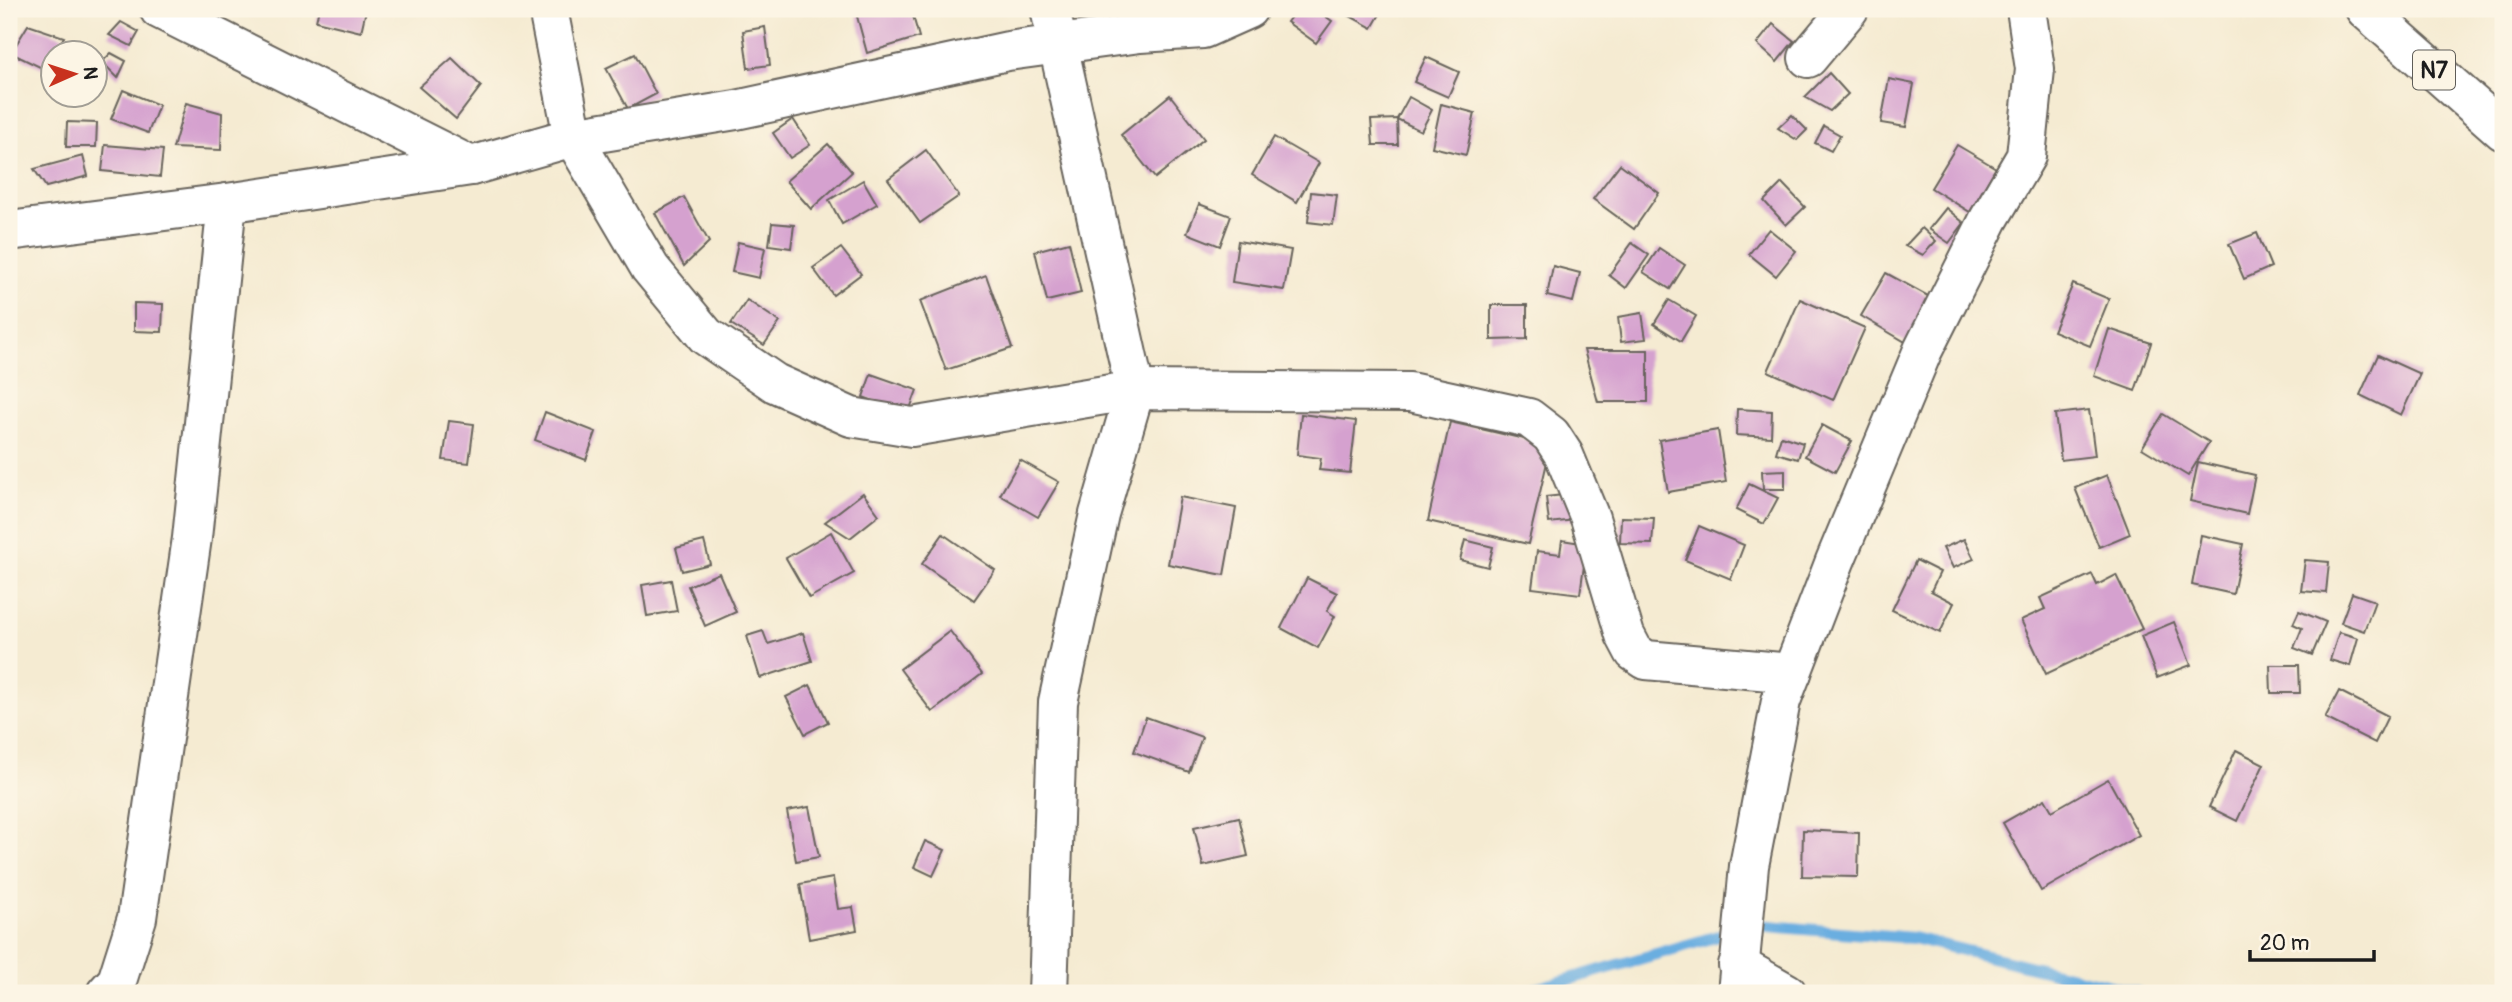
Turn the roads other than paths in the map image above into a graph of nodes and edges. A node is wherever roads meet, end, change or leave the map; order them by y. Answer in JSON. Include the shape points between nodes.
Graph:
{"nodes":[{"id":1,"x":159,"y":9,"type":"edge"},
{"id":2,"x":548,"y":9,"type":"edge"},
{"id":3,"x":1050,"y":9,"type":"edge"},
{"id":4,"x":1248,"y":9,"type":"edge"},
{"id":5,"x":1849,"y":9,"type":"edge"},
{"id":6,"x":2026,"y":9,"type":"edge"},
{"id":7,"x":2365,"y":9,"type":"edge"},
{"id":8,"x":1060,"y":46,"type":"junction"},
{"id":9,"x":1808,"y":58,"type":"dead end"},
{"id":10,"x":2503,"y":131,"type":"edge"},
{"id":11,"x":573,"y":137,"type":"junction"},
{"id":12,"x":471,"y":166,"type":"junction"},
{"id":13,"x":227,"y":203,"type":"junction"},
{"id":14,"x":9,"y":231,"type":"edge"},
{"id":15,"x":1135,"y":390,"type":"junction"},
{"id":16,"x":1792,"y":673,"type":"junction"},
{"id":17,"x":1738,"y":979,"type":"edge"},
{"id":18,"x":106,"y":993,"type":"edge"},
{"id":19,"x":1048,"y":993,"type":"edge"},
{"id":20,"x":1787,"y":993,"type":"edge"}],
"edges":[{"from":1,"to":12,"type":"main road"},
{"from":2,"to":11,"type":"main road"},
{"from":3,"to":8,"type":"main road"},
{"from":4,"to":8,"type":"main road","via":[[1203,29]]},
{"from":5,"to":9,"type":"main road"},
{"from":6,"to":16,"type":"main road","via":[[2035,69],[2026,156],[1923,350]]},
{"from":7,"to":10,"type":"main road","number":"N7"},
{"from":8,"to":11,"type":"main road","via":[[1008,51],[736,110]]},
{"from":8,"to":15,"type":"main road"},
{"from":11,"to":12,"type":"main road"},
{"from":11,"to":15,"type":"main road","via":[[650,268],[706,336],[775,383],[851,417],[912,427]]},
{"from":12,"to":13,"type":"main road"},
{"from":13,"to":14,"type":"main road"},
{"from":13,"to":18,"type":"main road","via":[[192,538],[139,904],[117,981]]},
{"from":15,"to":16,"type":"main road","via":[[1410,392],[1529,418],[1552,435],[1563,455],[1590,518],[1634,652],[1646,660]]},
{"from":15,"to":19,"type":"main road","via":[[1099,514],[1058,702]]},
{"from":16,"to":17,"type":"main road","via":[[1766,769],[1749,866]]},
{"from":17,"to":20,"type":"main road"}]}
